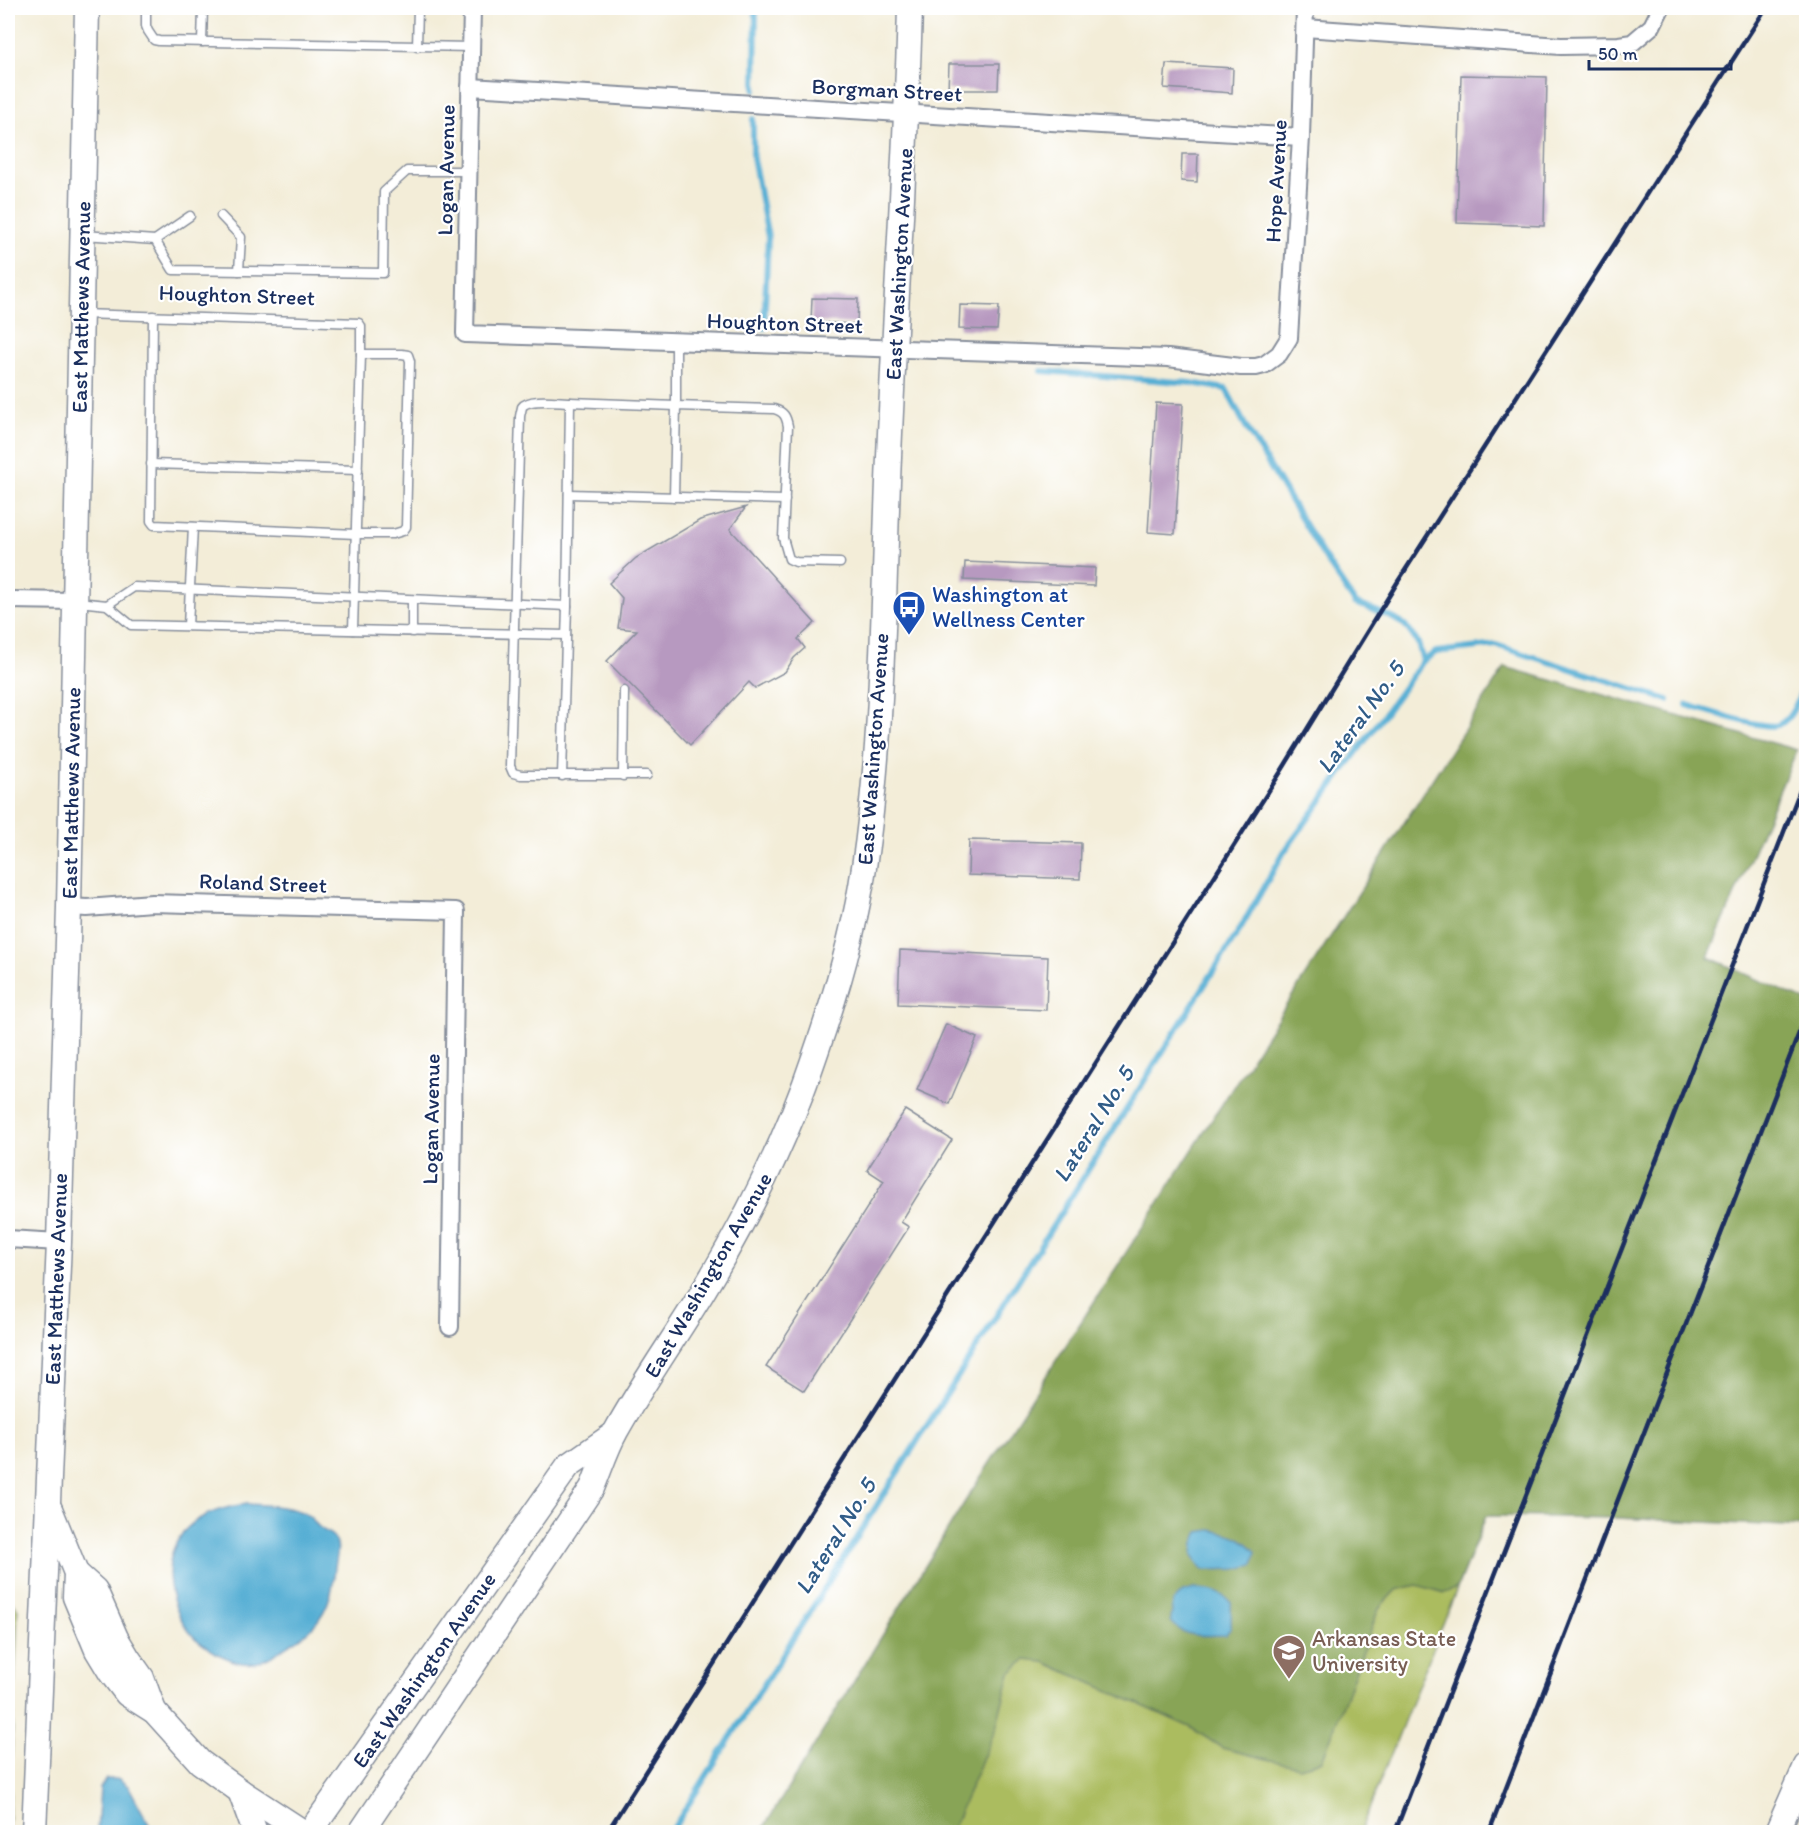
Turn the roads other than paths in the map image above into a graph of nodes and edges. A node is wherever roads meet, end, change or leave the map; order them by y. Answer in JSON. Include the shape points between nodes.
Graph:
{"nodes":[{"id":1,"x":87,"y":8,"type":"edge"},
{"id":2,"x":146,"y":8,"type":"edge"},
{"id":3,"x":203,"y":8,"type":"edge"},
{"id":4,"x":418,"y":8,"type":"edge"},
{"id":5,"x":472,"y":8,"type":"edge"},
{"id":6,"x":910,"y":8,"type":"edge"},
{"id":7,"x":1305,"y":8,"type":"edge"},
{"id":8,"x":1660,"y":12,"type":"edge"},
{"id":9,"x":1305,"y":28,"type":"junction"},
{"id":10,"x":202,"y":42,"type":"junction"},
{"id":11,"x":417,"y":47,"type":"junction"},
{"id":12,"x":471,"y":47,"type":"junction"},
{"id":13,"x":470,"y":87,"type":"junction"},
{"id":14,"x":908,"y":113,"type":"junction"},
{"id":15,"x":1301,"y":137,"type":"junction"},
{"id":16,"x":468,"y":171,"type":"junction"},
{"id":17,"x":190,"y":216,"type":"dead end"},
{"id":18,"x":221,"y":216,"type":"dead end"},
{"id":19,"x":83,"y":235,"type":"junction"},
{"id":20,"x":155,"y":240,"type":"junction"},
{"id":21,"x":239,"y":271,"type":"junction"},
{"id":22,"x":81,"y":314,"type":"junction"},
{"id":23,"x":153,"y":316,"type":"junction"},
{"id":24,"x":465,"y":334,"type":"joint"},
{"id":25,"x":676,"y":342,"type":"junction"},
{"id":26,"x":895,"y":349,"type":"junction"},
{"id":27,"x":361,"y":354,"type":"junction"},
{"id":28,"x":1279,"y":354,"type":"joint"},
{"id":29,"x":570,"y":402,"type":"junction"},
{"id":30,"x":676,"y":406,"type":"junction"},
{"id":31,"x":151,"y":464,"type":"junction"},
{"id":32,"x":358,"y":470,"type":"junction"},
{"id":33,"x":569,"y":494,"type":"junction"},
{"id":34,"x":674,"y":497,"type":"junction"},
{"id":35,"x":785,"y":500,"type":"junction"},
{"id":36,"x":194,"y":527,"type":"junction"},
{"id":37,"x":356,"y":534,"type":"junction"},
{"id":38,"x":840,"y":564,"type":"dead end"},
{"id":39,"x":190,"y":590,"type":"junction"},
{"id":40,"x":353,"y":598,"type":"junction"},
{"id":41,"x":8,"y":600,"type":"edge"},
{"id":42,"x":412,"y":600,"type":"junction"},
{"id":43,"x":75,"y":602,"type":"junction"},
{"id":44,"x":514,"y":604,"type":"junction"},
{"id":45,"x":107,"y":605,"type":"junction"},
{"id":46,"x":567,"y":606,"type":"junction"},
{"id":47,"x":188,"y":626,"type":"junction"},
{"id":48,"x":353,"y":630,"type":"junction"},
{"id":49,"x":412,"y":632,"type":"junction"},
{"id":50,"x":513,"y":634,"type":"junction"},
{"id":51,"x":566,"y":635,"type":"junction"},
{"id":52,"x":624,"y":692,"type":"dead end"},
{"id":53,"x":647,"y":775,"type":"dead end"},
{"id":54,"x":562,"y":776,"type":"junction"},
{"id":55,"x":623,"y":776,"type":"junction"},
{"id":56,"x":69,"y":907,"type":"junction"},
{"id":57,"x":456,"y":911,"type":"joint"},
{"id":58,"x":8,"y":1239,"type":"edge"},
{"id":59,"x":59,"y":1242,"type":"junction"},
{"id":60,"x":450,"y":1328,"type":"dead end"},
{"id":61,"x":614,"y":1434,"type":"junction"},
{"id":62,"x":47,"y":1501,"type":"junction"},
{"id":63,"x":1806,"y":1766,"type":"edge"},
{"id":64,"x":240,"y":1791,"type":"junction"},
{"id":65,"x":34,"y":1833,"type":"edge"},
{"id":66,"x":255,"y":1833,"type":"edge"},
{"id":67,"x":303,"y":1833,"type":"edge"},
{"id":68,"x":310,"y":1833,"type":"edge"},
{"id":69,"x":361,"y":1833,"type":"edge"},
{"id":70,"x":1777,"y":1833,"type":"edge"}],
"edges":[{"from":1,"to":19,"type":"street","name":"East Matthews Avenue"},
{"from":2,"to":10,"type":"lane","via":[[146,26],[154,40]]},
{"from":3,"to":10,"type":"lane"},
{"from":4,"to":11,"type":"lane"},
{"from":5,"to":12,"type":"street","name":"Logan Avenue"},
{"from":6,"to":14,"type":"street","name":"East Washington Avenue"},
{"from":7,"to":9,"type":"street","name":"Hope Avenue"},
{"from":8,"to":9,"type":"street","via":[[1652,26],[1632,43],[1619,45],[1562,46]]},
{"from":9,"to":15,"type":"street","name":"Hope Avenue"},
{"from":10,"to":11,"type":"lane"},
{"from":11,"to":12,"type":"lane"},
{"from":12,"to":13,"type":"street","name":"Logan Avenue"},
{"from":13,"to":14,"type":"street","name":"Borgman Street"},
{"from":13,"to":16,"type":"street","name":"Logan Avenue"},
{"from":14,"to":15,"type":"street","name":"Borgman Street"},
{"from":14,"to":26,"type":"street","name":"East Washington Avenue"},
{"from":15,"to":28,"type":"street","name":"Hope Avenue","via":[[1289,338]]},
{"from":16,"to":21,"type":"lane","via":[[407,171],[384,192],[383,273]]},
{"from":16,"to":24,"type":"street","name":"Logan Avenue"},
{"from":17,"to":20,"type":"lane"},
{"from":18,"to":21,"type":"lane","via":[[241,237]]},
{"from":19,"to":20,"type":"lane"},
{"from":19,"to":22,"type":"street","name":"East Matthews Avenue"},
{"from":20,"to":21,"type":"lane","via":[[173,270]]},
{"from":22,"to":23,"type":"lane","name":"Houghton Street"},
{"from":22,"to":43,"type":"street","name":"East Matthews Avenue"},
{"from":23,"to":27,"type":"lane","name":"Houghton Street","via":[[354,321],[361,326]]},
{"from":23,"to":31,"type":"lane"},
{"from":24,"to":25,"type":"street","name":"Houghton Street"},
{"from":25,"to":26,"type":"street","name":"Houghton Street"},
{"from":25,"to":30,"type":"lane"},
{"from":26,"to":28,"type":"street","name":"Houghton Street","via":[[1168,358],[1248,367],[1264,366]]},
{"from":26,"to":61,"type":"street","name":"East Washington Avenue","via":[[880,710],[864,872],[847,949],[815,1057],[782,1143],[750,1211]]},
{"from":27,"to":32,"type":"lane"},
{"from":27,"to":37,"type":"lane","via":[[402,354],[410,361],[406,527],[393,534]]},
{"from":29,"to":30,"type":"lane"},
{"from":29,"to":33,"type":"lane"},
{"from":29,"to":44,"type":"lane","via":[[535,401],[522,408]]},
{"from":30,"to":34,"type":"lane"},
{"from":30,"to":35,"type":"lane","via":[[781,411],[788,426]]},
{"from":31,"to":32,"type":"lane"},
{"from":31,"to":36,"type":"lane","via":[[151,521],[154,525]]},
{"from":32,"to":37,"type":"lane"},
{"from":33,"to":34,"type":"lane"},
{"from":33,"to":46,"type":"lane"},
{"from":34,"to":35,"type":"lane"},
{"from":35,"to":38,"type":"lane","via":[[783,538],[789,559]]},
{"from":36,"to":37,"type":"lane"},
{"from":36,"to":39,"type":"lane"},
{"from":37,"to":40,"type":"lane"},
{"from":39,"to":40,"type":"lane"},
{"from":39,"to":45,"type":"lane","via":[[134,587]]},
{"from":39,"to":47,"type":"lane"},
{"from":40,"to":42,"type":"lane"},
{"from":40,"to":48,"type":"lane"},
{"from":41,"to":43,"type":"street"},
{"from":42,"to":44,"type":"lane"},
{"from":42,"to":49,"type":"lane"},
{"from":43,"to":45,"type":"lane"},
{"from":43,"to":56,"type":"street","name":"East Matthews Avenue"},
{"from":44,"to":46,"type":"lane"},
{"from":44,"to":50,"type":"lane"},
{"from":45,"to":47,"type":"lane","via":[[130,625]]},
{"from":46,"to":51,"type":"lane"},
{"from":47,"to":48,"type":"lane"},
{"from":48,"to":49,"type":"lane"},
{"from":49,"to":50,"type":"lane"},
{"from":50,"to":51,"type":"lane"},
{"from":50,"to":54,"type":"lane","via":[[510,766],[513,773],[521,775]]},
{"from":51,"to":54,"type":"lane"},
{"from":52,"to":55,"type":"lane"},
{"from":53,"to":55,"type":"lane"},
{"from":54,"to":55,"type":"lane"},
{"from":56,"to":57,"type":"street","name":"Roland Street","via":[[152,903]]},
{"from":56,"to":59,"type":"street","name":"East Matthews Avenue"},
{"from":57,"to":60,"type":"street","name":"Logan Avenue"},
{"from":58,"to":59,"type":"street"},
{"from":59,"to":62,"type":"street","name":"East Matthews Avenue"},
{"from":61,"to":68,"type":"street","name":"East Washington Avenue","via":[[568,1466]]},
{"from":61,"to":69,"type":"street","name":"East Washington Avenue","via":[[592,1488]]},
{"from":62,"to":64,"type":"street","name":"East Matthews Avenue","via":[[76,1573],[75,1597],[97,1650],[111,1672],[127,1694],[154,1711],[200,1762]]},
{"from":62,"to":65,"type":"street"},
{"from":63,"to":70,"type":"street"},
{"from":64,"to":66,"type":"street"},
{"from":64,"to":67,"type":"street","name":"East Matthews Avenue"}]}
